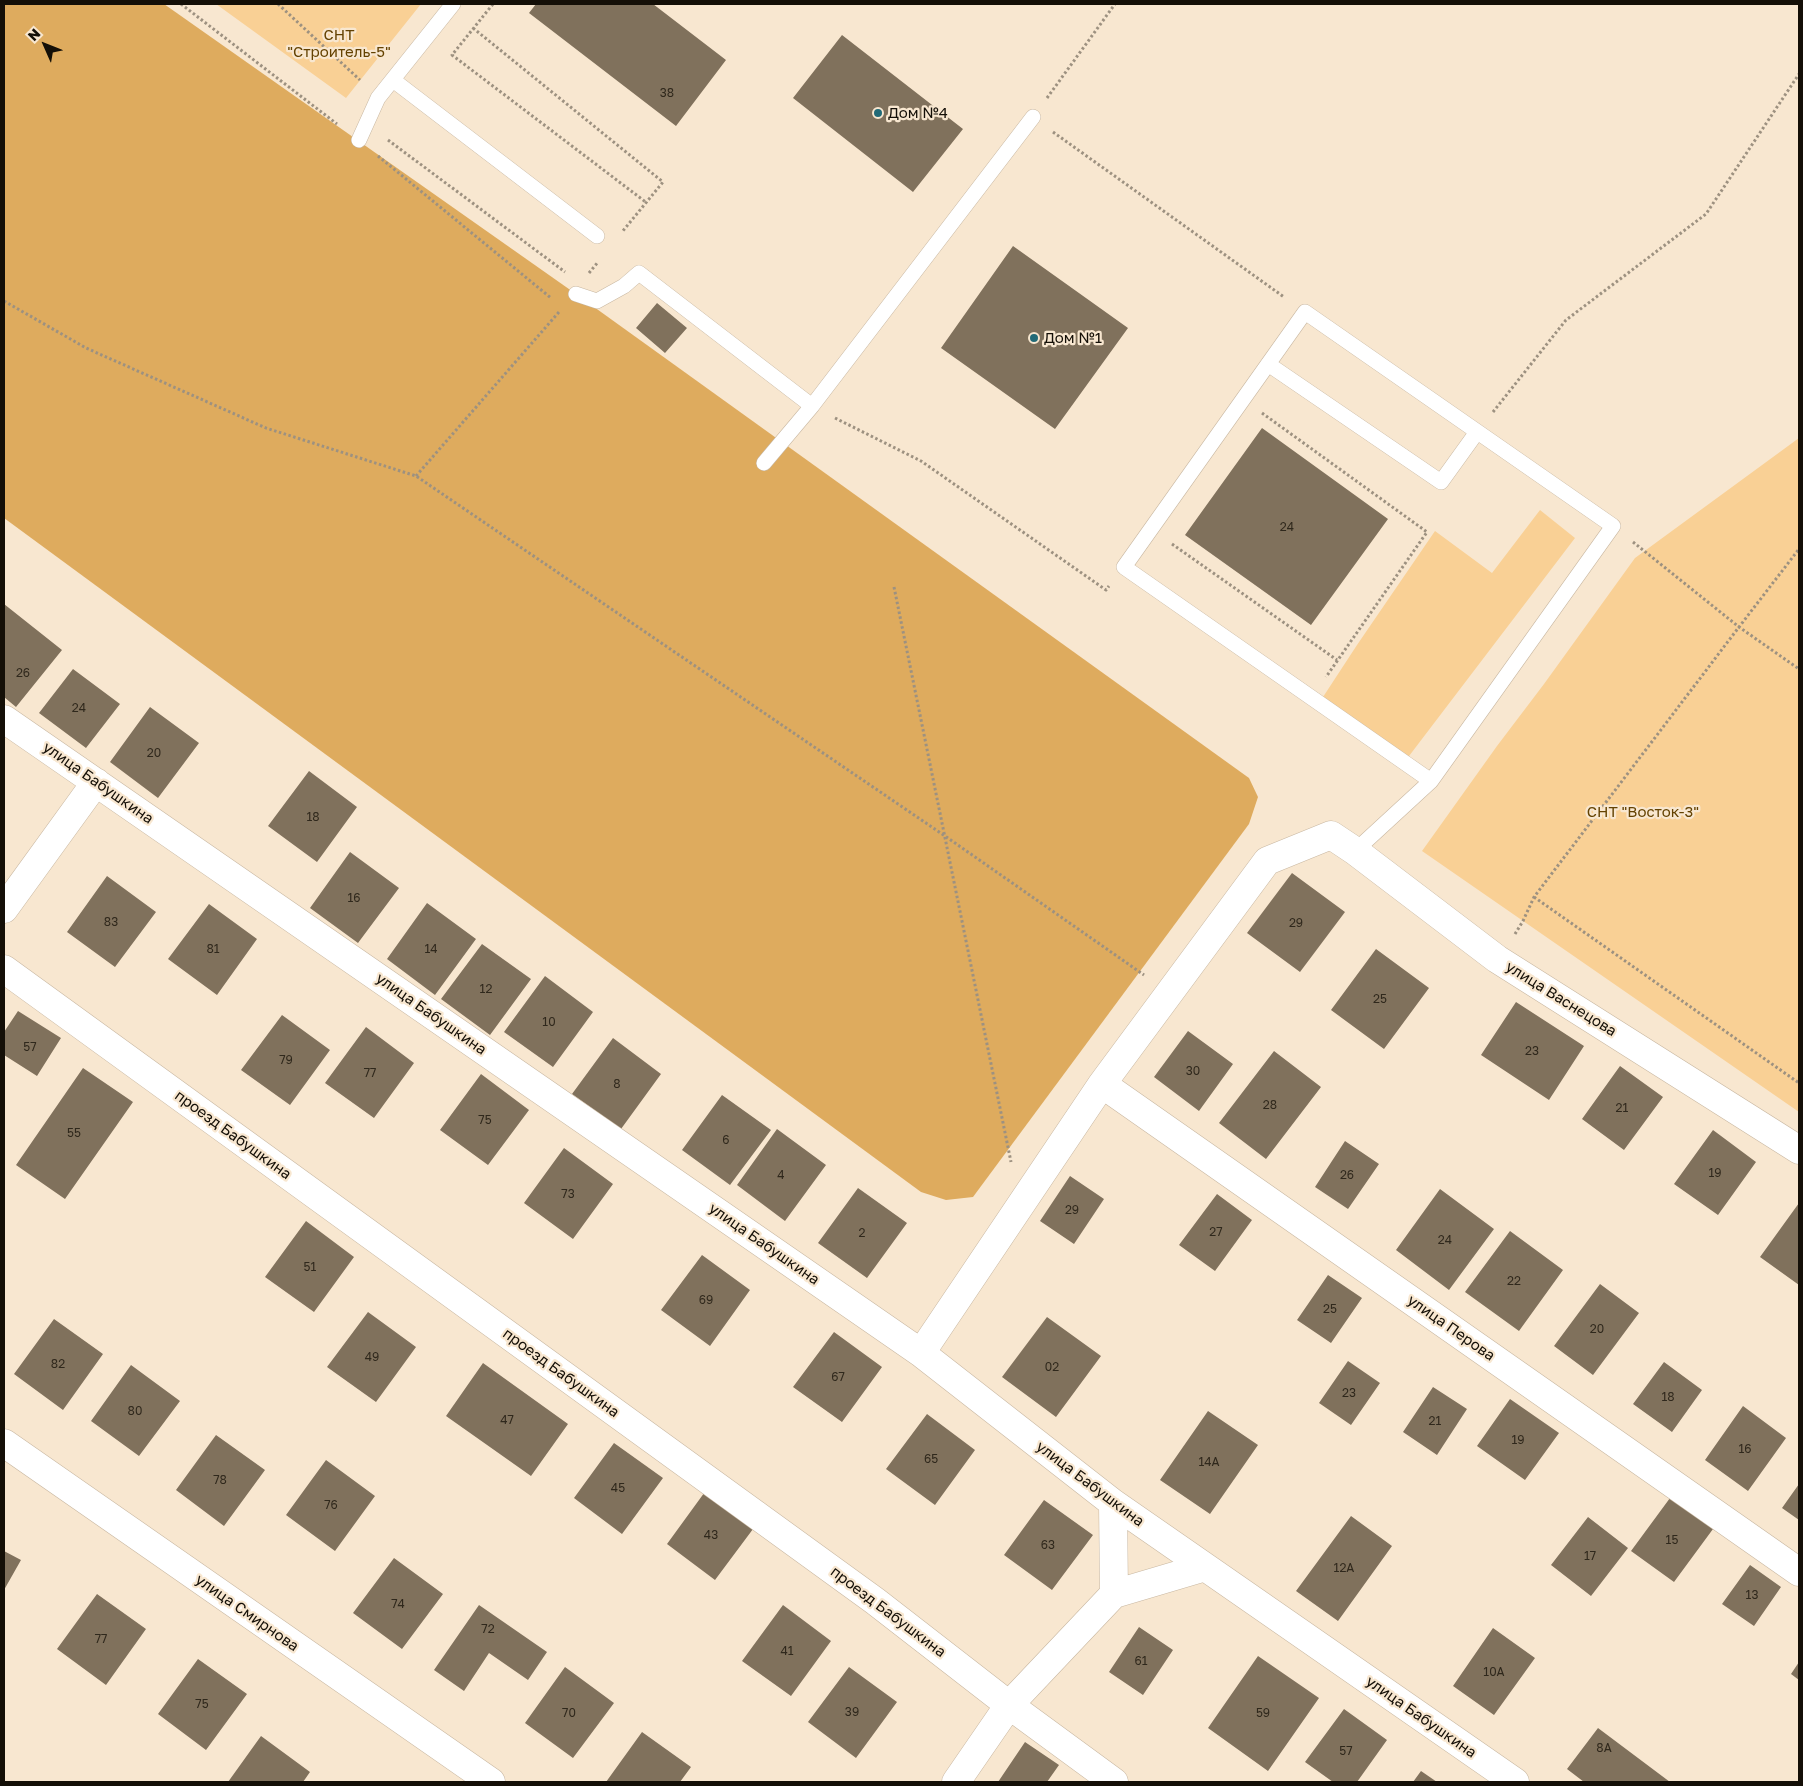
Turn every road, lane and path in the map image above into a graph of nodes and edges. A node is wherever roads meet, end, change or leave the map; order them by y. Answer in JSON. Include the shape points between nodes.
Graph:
{"nodes":[{"id":1,"x":278,"y":4,"type":"edge"},
{"id":2,"x":453,"y":4,"type":"edge"},
{"id":3,"x":493,"y":4,"type":"edge"},
{"id":4,"x":1115,"y":4,"type":"edge"},
{"id":5,"x":474,"y":28,"type":"junction"},
{"id":6,"x":1799,"y":74,"type":"edge"},
{"id":7,"x":393,"y":80,"type":"junction"},
{"id":8,"x":378,"y":98,"type":"junction"},
{"id":9,"x":1033,"y":117,"type":"junction"},
{"id":10,"x":359,"y":140,"type":"dead end"},
{"id":11,"x":647,"y":203,"type":"junction"},
{"id":12,"x":621,"y":234,"type":"dead end"},
{"id":13,"x":597,"y":236,"type":"dead end"},
{"id":14,"x":602,"y":256,"type":"dead end"},
{"id":15,"x":573,"y":278,"type":"dead end"},
{"id":16,"x":584,"y":279,"type":"dead end"},
{"id":17,"x":576,"y":294,"type":"dead end"},
{"id":18,"x":4,"y":301,"type":"edge"},
{"id":19,"x":563,"y":308,"type":"dead end"},
{"id":20,"x":1305,"y":312,"type":"junction"},
{"id":21,"x":1268,"y":364,"type":"junction"},
{"id":22,"x":1243,"y":399,"type":"junction"},
{"id":23,"x":812,"y":406,"type":"junction"},
{"id":24,"x":1477,"y":432,"type":"junction"},
{"id":25,"x":764,"y":463,"type":"dead end"},
{"id":26,"x":416,"y":476,"type":"junction"},
{"id":27,"x":1613,"y":526,"type":"junction"},
{"id":28,"x":1166,"y":540,"type":"dead end"},
{"id":29,"x":1799,"y":550,"type":"edge"},
{"id":30,"x":1124,"y":567,"type":"junction"},
{"id":31,"x":894,"y":588,"type":"dead end"},
{"id":32,"x":1739,"y":627,"type":"junction"},
{"id":33,"x":1337,"y":660,"type":"junction"},
{"id":34,"x":1799,"y":669,"type":"edge"},
{"id":35,"x":1312,"y":698,"type":"junction"},
{"id":36,"x":4,"y":719,"type":"edge"},
{"id":37,"x":1431,"y":781,"type":"junction"},
{"id":38,"x":96,"y":782,"type":"junction"},
{"id":39,"x":945,"y":836,"type":"junction"},
{"id":40,"x":1355,"y":851,"type":"junction"},
{"id":41,"x":1534,"y":897,"type":"junction"},
{"id":42,"x":4,"y":909,"type":"edge"},
{"id":43,"x":1497,"y":959,"type":"junction"},
{"id":44,"x":4,"y":969,"type":"edge"},
{"id":45,"x":1170,"y":993,"type":"junction"},
{"id":46,"x":1799,"y":1083,"type":"edge"},
{"id":47,"x":1102,"y":1084,"type":"junction"},
{"id":48,"x":1799,"y":1150,"type":"edge"},
{"id":49,"x":1020,"y":1207,"type":"junction"},
{"id":50,"x":921,"y":1353,"type":"junction"},
{"id":51,"x":4,"y":1444,"type":"edge"},
{"id":52,"x":1112,"y":1503,"type":"junction"},
{"id":53,"x":1205,"y":1567,"type":"junction"},
{"id":54,"x":1799,"y":1572,"type":"edge"},
{"id":55,"x":1114,"y":1594,"type":"junction"},
{"id":56,"x":1009,"y":1705,"type":"junction"},
{"id":57,"x":491,"y":1782,"type":"edge"},
{"id":58,"x":956,"y":1782,"type":"edge"},
{"id":59,"x":1114,"y":1782,"type":"edge"},
{"id":60,"x":1514,"y":1782,"type":"edge"}],
"edges":[{"from":1,"to":8,"type":"path"},
{"from":2,"to":7,"type":"lane"},
{"from":3,"to":5,"type":"path"},
{"from":4,"to":9,"type":"path"},
{"from":5,"to":11,"type":"path","via":[[663,182]]},
{"from":5,"to":11,"type":"path","via":[[452,55]]},
{"from":6,"to":24,"type":"path","via":[[1706,214],[1566,320]]},
{"from":7,"to":8,"type":"lane"},
{"from":7,"to":13,"type":"lane"},
{"from":8,"to":10,"type":"lane"},
{"from":8,"to":15,"type":"path","via":[[390,114],[388,140]]},
{"from":9,"to":20,"type":"path"},
{"from":9,"to":23,"type":"lane"},
{"from":11,"to":12,"type":"path"},
{"from":14,"to":16,"type":"path"},
{"from":17,"to":23,"type":"lane","via":[[597,301],[639,273]]},
{"from":18,"to":26,"type":"path","via":[[86,348],[266,428]]},
{"from":19,"to":26,"type":"path"},
{"from":20,"to":21,"type":"lane"},
{"from":20,"to":24,"type":"lane"},
{"from":21,"to":22,"type":"lane"},
{"from":21,"to":24,"type":"lane","via":[[1441,482]]},
{"from":22,"to":30,"type":"lane"},
{"from":22,"to":33,"type":"path","via":[[1427,532]]},
{"from":23,"to":25,"type":"lane"},
{"from":23,"to":30,"type":"path","via":[[921,461],[1106,590]]},
{"from":24,"to":27,"type":"lane"},
{"from":26,"to":39,"type":"path"},
{"from":27,"to":32,"type":"path"},
{"from":27,"to":37,"type":"lane"},
{"from":28,"to":33,"type":"path"},
{"from":29,"to":32,"type":"path"},
{"from":30,"to":35,"type":"lane"},
{"from":31,"to":39,"type":"path"},
{"from":32,"to":34,"type":"path"},
{"from":32,"to":41,"type":"path"},
{"from":33,"to":35,"type":"path"},
{"from":35,"to":37,"type":"lane"},
{"from":36,"to":38,"type":"street","name":"улица Бабушкина"},
{"from":37,"to":40,"type":"lane"},
{"from":38,"to":42,"type":"street"},
{"from":38,"to":50,"type":"street","name":"улица Бабушкина"},
{"from":39,"to":45,"type":"path"},
{"from":39,"to":49,"type":"path"},
{"from":40,"to":43,"type":"street","name":"улица Васнецова"},
{"from":40,"to":45,"type":"street","name":"улица Васнецова","via":[[1330,835],[1267,861]]},
{"from":41,"to":43,"type":"path","via":[[1523,921]]},
{"from":41,"to":46,"type":"path"},
{"from":43,"to":48,"type":"street","name":"улица Васнецова"},
{"from":44,"to":56,"type":"street","name":"проезд Бабушкина","via":[[875,1601]]},
{"from":45,"to":47,"type":"street"},
{"from":47,"to":49,"type":"street"},
{"from":47,"to":54,"type":"street","name":"улица Перова"},
{"from":49,"to":50,"type":"street"},
{"from":50,"to":52,"type":"street","name":"улица Бабушкина"},
{"from":51,"to":57,"type":"street","name":"улица Смирнова"},
{"from":52,"to":53,"type":"street","name":"улица Бабушкина"},
{"from":52,"to":55,"type":"street"},
{"from":53,"to":55,"type":"street"},
{"from":53,"to":60,"type":"street","name":"улица Бабушкина"},
{"from":55,"to":56,"type":"street"},
{"from":56,"to":58,"type":"street"},
{"from":56,"to":59,"type":"street","name":"проезд Бабушкина"}]}
